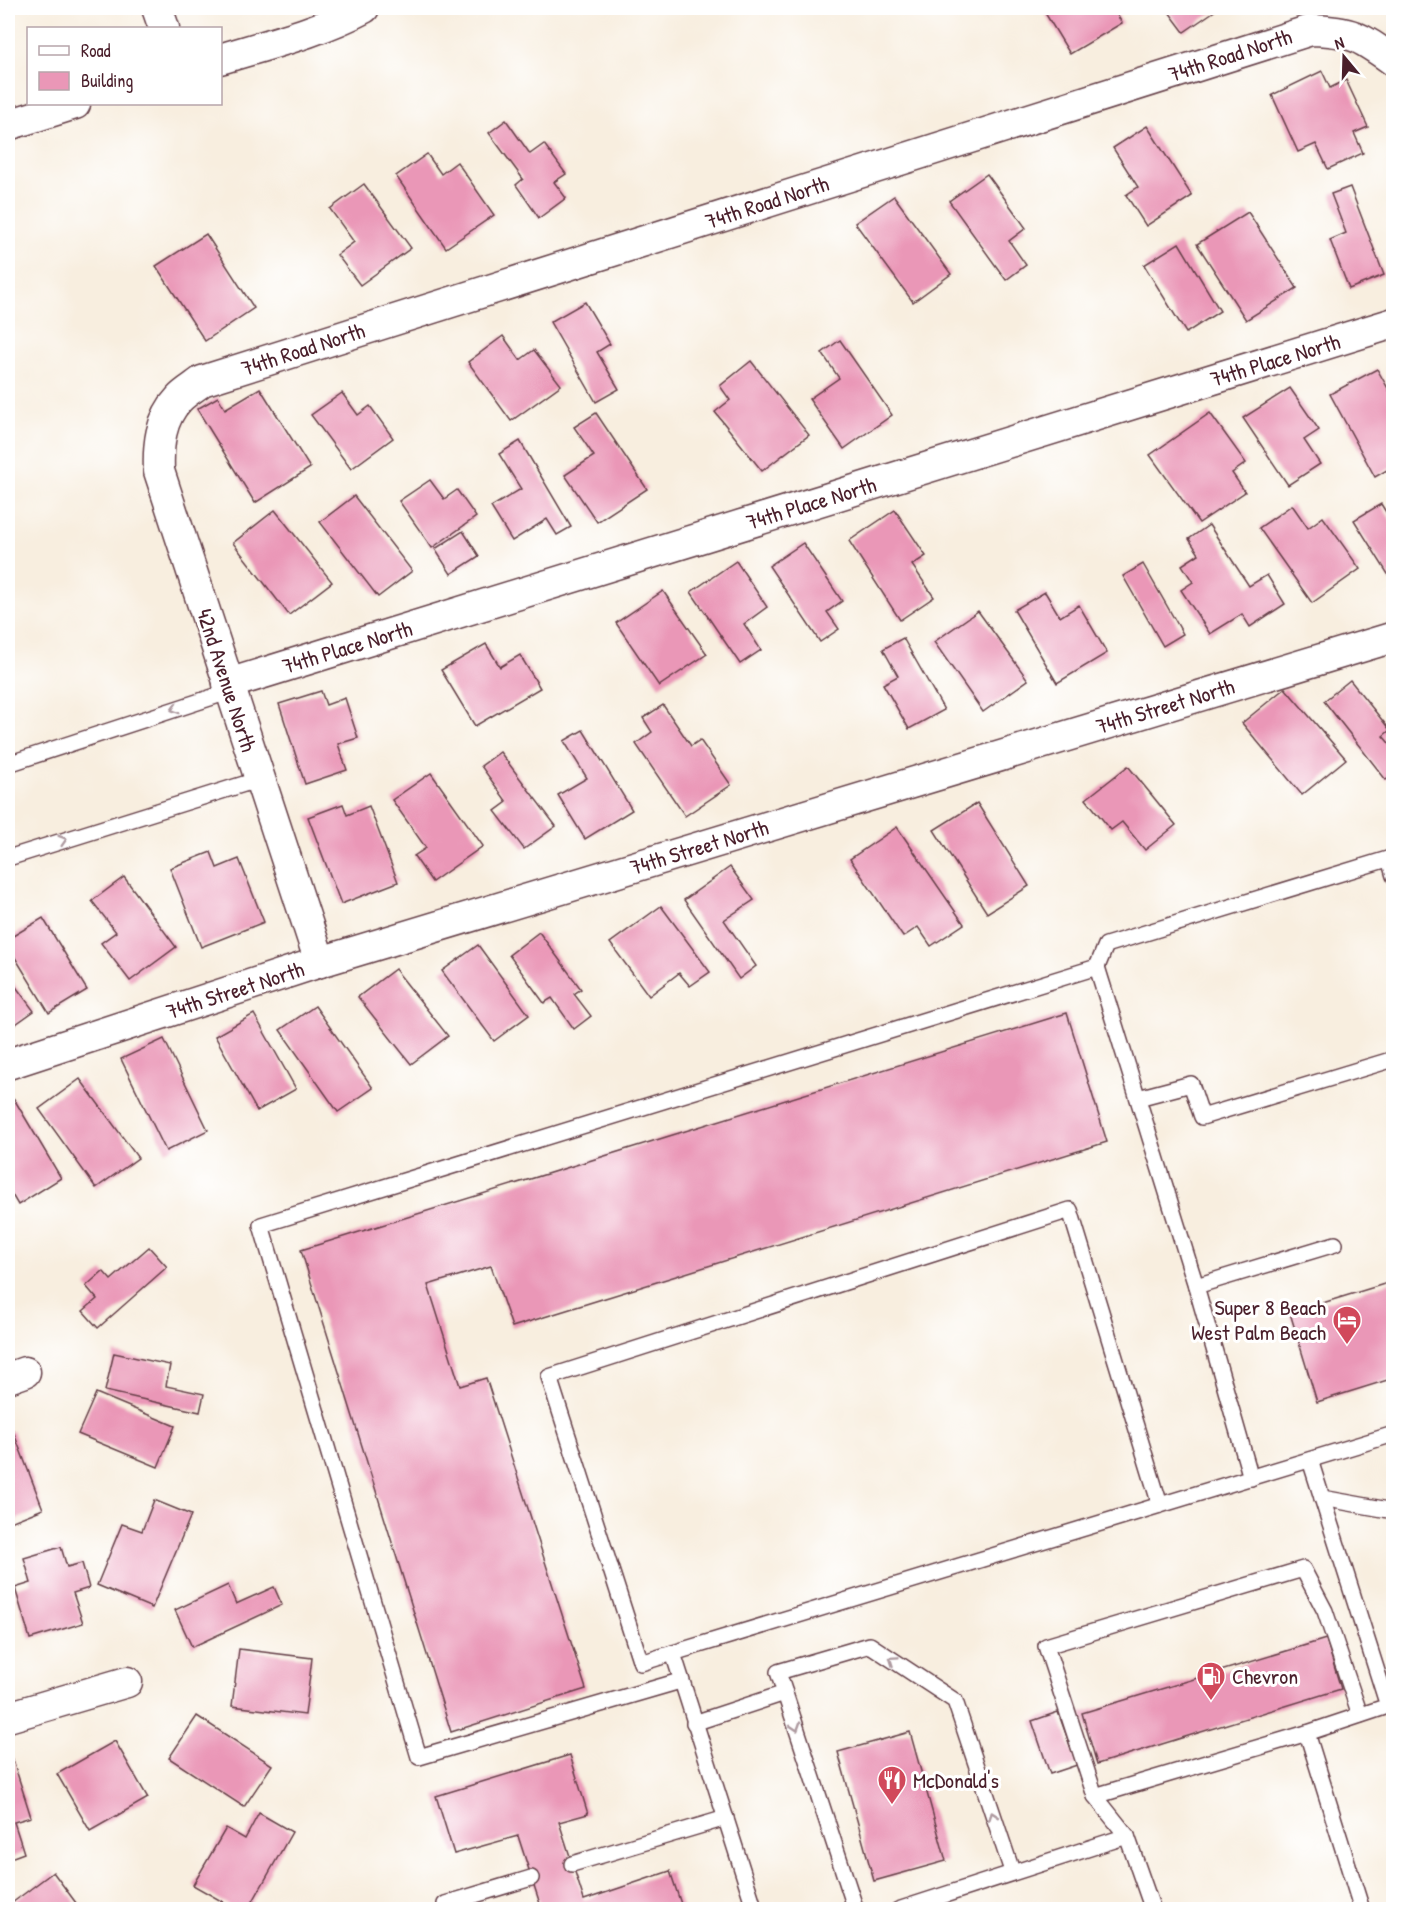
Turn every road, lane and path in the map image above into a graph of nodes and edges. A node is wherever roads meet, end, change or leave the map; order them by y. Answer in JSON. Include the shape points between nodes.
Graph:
{"nodes":[{"id":1,"x":157,"y":8,"type":"edge"},
{"id":2,"x":364,"y":8,"type":"edge"},
{"id":3,"x":164,"y":27,"type":"edge"},
{"id":4,"x":222,"y":58,"type":"edge"},
{"id":5,"x":1394,"y":61,"type":"edge"},
{"id":6,"x":72,"y":105,"type":"edge"},
{"id":7,"x":8,"y":124,"type":"edge"},
{"id":8,"x":1394,"y":323,"type":"edge"},
{"id":9,"x":179,"y":399,"type":"joint"},
{"id":10,"x":1394,"y":637,"type":"edge"},
{"id":11,"x":230,"y":687,"type":"junction"},
{"id":12,"x":8,"y":764,"type":"edge"},
{"id":13,"x":260,"y":779,"type":"junction"},
{"id":14,"x":8,"y":858,"type":"edge"},
{"id":15,"x":1391,"y":858,"type":"edge"},
{"id":16,"x":1394,"y":876,"type":"edge"},
{"id":17,"x":320,"y":962,"type":"junction"},
{"id":18,"x":1097,"y":967,"type":"junction"},
{"id":19,"x":1394,"y":1059,"type":"edge"},
{"id":20,"x":8,"y":1064,"type":"edge"},
{"id":21,"x":1138,"y":1098,"type":"junction"},
{"id":22,"x":1335,"y":1244,"type":"dead end"},
{"id":23,"x":1196,"y":1286,"type":"junction"},
{"id":24,"x":1394,"y":1434,"type":"edge"},
{"id":25,"x":1310,"y":1460,"type":"junction"},
{"id":26,"x":1251,"y":1478,"type":"junction"},
{"id":27,"x":1322,"y":1498,"type":"junction"},
{"id":28,"x":1160,"y":1505,"type":"junction"},
{"id":29,"x":1394,"y":1511,"type":"edge"},
{"id":30,"x":673,"y":1653,"type":"junction"},
{"id":31,"x":681,"y":1681,"type":"junction"},
{"id":32,"x":127,"y":1682,"type":"dead end"},
{"id":33,"x":785,"y":1693,"type":"junction"},
{"id":34,"x":1391,"y":1706,"type":"edge"},
{"id":35,"x":1360,"y":1715,"type":"junction"},
{"id":36,"x":8,"y":1717,"type":"edge"},
{"id":37,"x":694,"y":1723,"type":"junction"},
{"id":38,"x":1307,"y":1733,"type":"junction"},
{"id":39,"x":1095,"y":1796,"type":"junction"},
{"id":40,"x":726,"y":1818,"type":"junction"},
{"id":41,"x":1127,"y":1836,"type":"junction"},
{"id":42,"x":572,"y":1864,"type":"dead end"},
{"id":43,"x":1012,"y":1871,"type":"junction"},
{"id":44,"x":531,"y":1878,"type":"dead end"},
{"id":45,"x":447,"y":1910,"type":"edge"},
{"id":46,"x":755,"y":1910,"type":"edge"},
{"id":47,"x":856,"y":1910,"type":"edge"},
{"id":48,"x":898,"y":1910,"type":"edge"},
{"id":49,"x":1153,"y":1910,"type":"edge"},
{"id":50,"x":1362,"y":1910,"type":"edge"}],
"edges":[{"from":1,"to":3,"type":"street"},
{"from":2,"to":4,"type":"street","via":[[342,20]]},
{"from":5,"to":9,"type":"street","name":"74th Road North","via":[[1360,37],[1336,30],[1311,30],[202,381]]},
{"from":6,"to":7,"type":"street"},
{"from":8,"to":11,"type":"street","name":"74th Place North"},
{"from":9,"to":11,"type":"street","name":"42nd Avenue North","via":[[165,420],[158,445],[159,471]]},
{"from":10,"to":17,"type":"street","name":"74th Street North"},
{"from":11,"to":12,"type":"lane","one_way":true},
{"from":11,"to":13,"type":"street","name":"42nd Avenue North"},
{"from":14,"to":13,"type":"lane","one_way":true},
{"from":13,"to":17,"type":"street","name":"42nd Avenue North"},
{"from":15,"to":16,"type":"lane"},
{"from":15,"to":18,"type":"lane","via":[[1106,945]]},
{"from":17,"to":20,"type":"street","name":"74th Street North"},
{"from":18,"to":21,"type":"lane"},
{"from":18,"to":31,"type":"lane","via":[[261,1225],[419,1757]]},
{"from":19,"to":21,"type":"lane","via":[[1202,1117],[1191,1084]]},
{"from":21,"to":23,"type":"lane"},
{"from":22,"to":23,"type":"lane"},
{"from":23,"to":26,"type":"lane"},
{"from":24,"to":25,"type":"lane"},
{"from":25,"to":26,"type":"lane"},
{"from":25,"to":27,"type":"lane"},
{"from":26,"to":28,"type":"lane"},
{"from":27,"to":29,"type":"lane"},
{"from":27,"to":34,"type":"lane"},
{"from":28,"to":30,"type":"lane"},
{"from":28,"to":30,"type":"lane","via":[[1070,1210],[549,1377],[641,1663]]},
{"from":30,"to":31,"type":"lane"},
{"from":31,"to":37,"type":"lane"},
{"from":32,"to":36,"type":"street"},
{"from":33,"to":37,"type":"lane"},
{"from":43,"to":33,"type":"lane","one_way":true,"via":[[955,1701],[870,1644],[778,1672]]},
{"from":33,"to":47,"type":"lane","one_way":true},
{"from":34,"to":35,"type":"lane"},
{"from":35,"to":38,"type":"lane"},
{"from":35,"to":39,"type":"lane","via":[[1325,1611],[1303,1569],[1046,1646]]},
{"from":37,"to":40,"type":"lane"},
{"from":38,"to":39,"type":"lane"},
{"from":38,"to":50,"type":"lane"},
{"from":39,"to":41,"type":"lane"},
{"from":40,"to":42,"type":"lane"},
{"from":40,"to":46,"type":"lane"},
{"from":41,"to":43,"type":"lane"},
{"from":41,"to":49,"type":"lane"},
{"from":43,"to":48,"type":"lane"},
{"from":44,"to":45,"type":"lane","via":[[445,1904]]}]}
